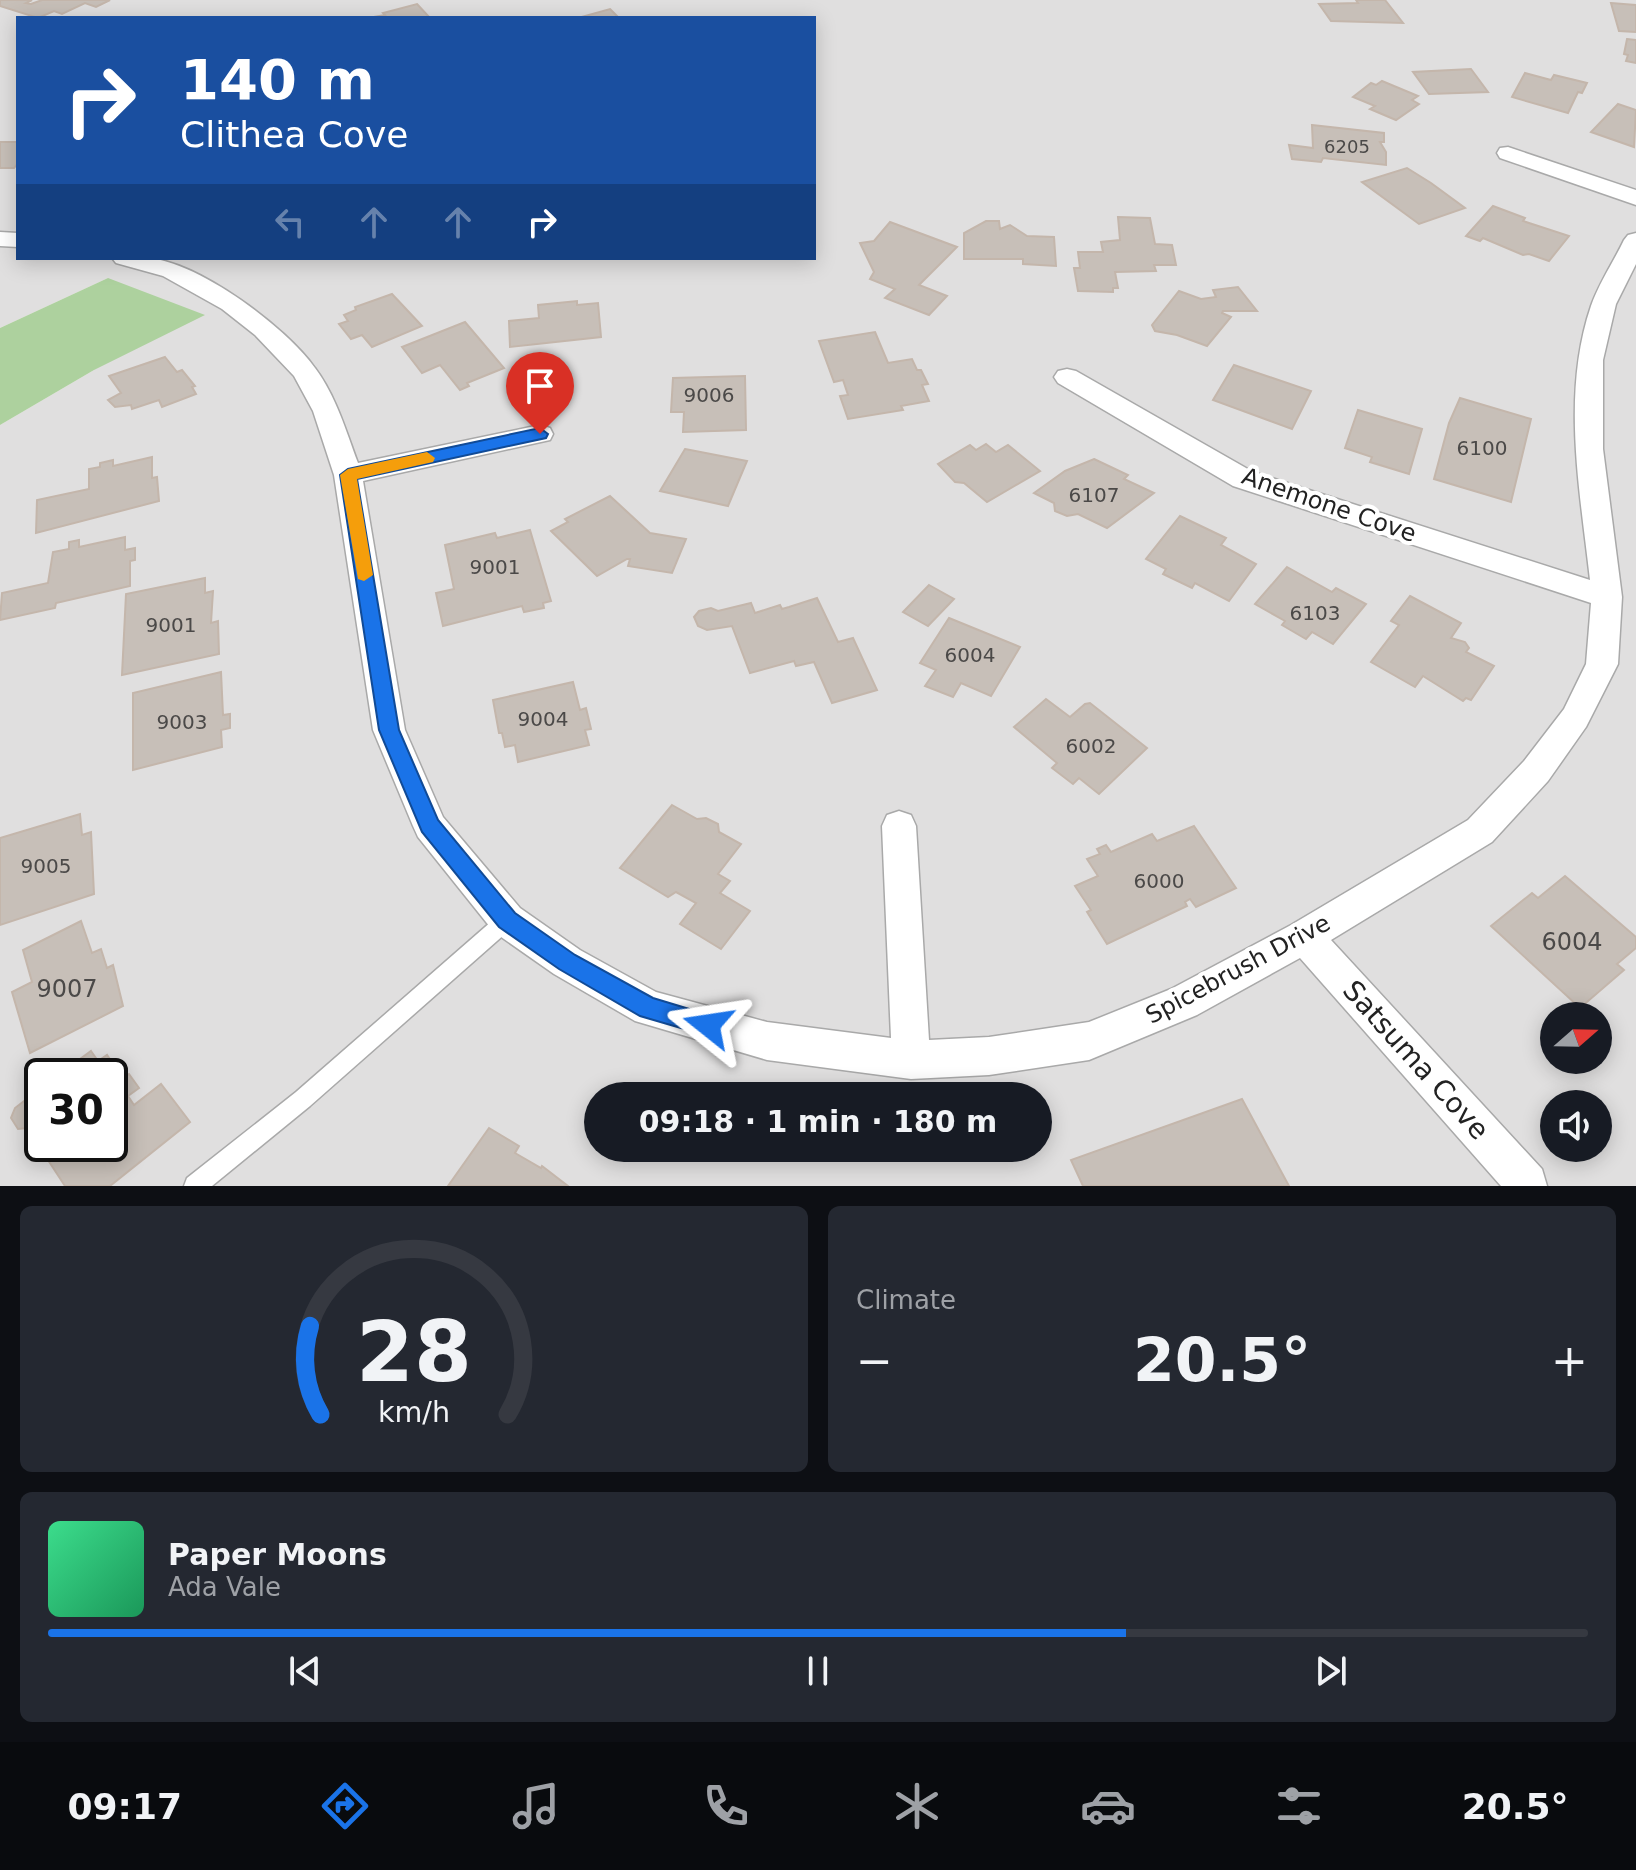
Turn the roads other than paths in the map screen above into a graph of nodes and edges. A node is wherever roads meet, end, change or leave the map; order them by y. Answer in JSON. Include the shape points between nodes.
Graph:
{"nodes":[{"id":1,"x":1508,"y":153,"type":"dead end"},
{"id":2,"x":1636,"y":198,"type":"edge"},
{"id":3,"x":1636,"y":240,"type":"edge"},
{"id":4,"x":131,"y":260,"type":"edge"},
{"id":5,"x":1067,"y":377,"type":"dead end"},
{"id":6,"x":540,"y":434,"type":"dead end"},
{"id":7,"x":348,"y":475,"type":"junction"},
{"id":8,"x":1607,"y":597,"type":"junction"},
{"id":9,"x":899,"y":826,"type":"dead end"},
{"id":10,"x":507,"y":920,"type":"junction"},
{"id":11,"x":1304,"y":937,"type":"junction"},
{"id":12,"x":911,"y":1060,"type":"junction"},
{"id":13,"x":1527,"y":1184,"type":"dead end"},
{"id":14,"x":195,"y":1186,"type":"edge"}],
"edges":[{"from":1,"to":2,"type":"street"},
{"from":3,"to":8,"type":"street","name":"Spicebrush Drive","via":[[1604,304],[1590,360],[1589,449]]},
{"from":4,"to":7,"type":"street","name":"Spicebrush Drive","via":[[171,271],[264,329],[305,372],[326,411]]},
{"from":5,"to":8,"type":"street","name":"Anemone Cove","via":[[1243,479]]},
{"from":6,"to":7,"type":"street"},
{"from":7,"to":10,"type":"street","name":"Spicebrush Drive","via":[[389,730],[430,826]]},
{"from":8,"to":11,"type":"street","name":"Spicebrush Drive","via":[[1602,664],[1575,718],[1536,771],[1480,831]]},
{"from":9,"to":12,"type":"street"},
{"from":10,"to":12,"type":"street","name":"Spicebrush Drive","via":[[648,1008],[767,1041]]},
{"from":10,"to":14,"type":"lane"},
{"from":11,"to":12,"type":"street","name":"Spicebrush Drive","via":[[1184,1002],[1089,1041],[989,1056]]},
{"from":11,"to":13,"type":"street","name":"Satsuma Cove"}]}
